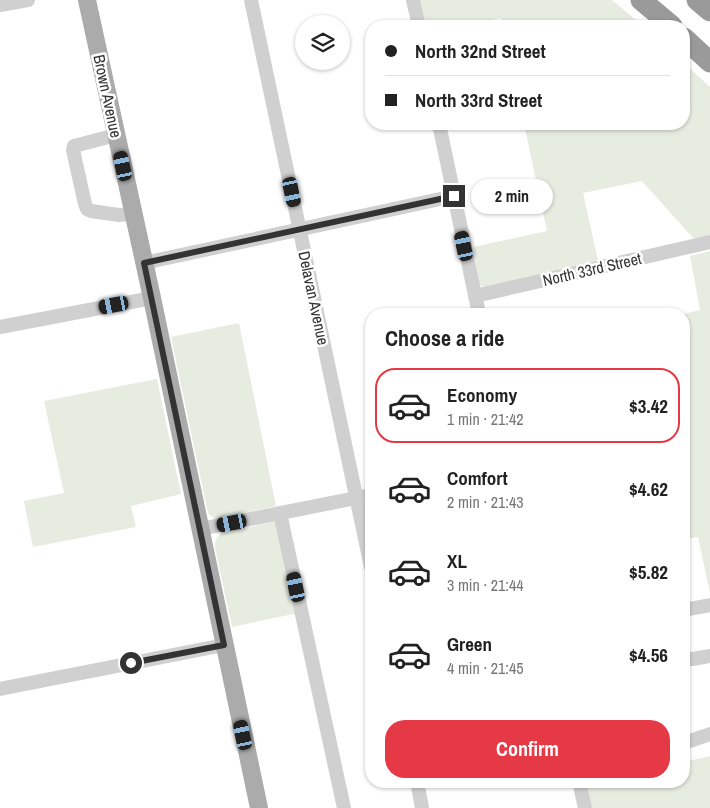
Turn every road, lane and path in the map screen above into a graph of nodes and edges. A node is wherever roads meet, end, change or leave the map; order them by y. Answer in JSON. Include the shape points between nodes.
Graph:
{"nodes":[{"id":1,"x":27,"y":0,"type":"edge"},
{"id":2,"x":87,"y":0,"type":"edge"},
{"id":3,"x":251,"y":0,"type":"edge"},
{"id":4,"x":413,"y":0,"type":"edge"},
{"id":5,"x":641,"y":0,"type":"edge"},
{"id":6,"x":697,"y":0,"type":"edge"},
{"id":7,"x":0,"y":6,"type":"edge"},
{"id":8,"x":710,"y":11,"type":"edge"},
{"id":9,"x":418,"y":20,"type":"edge"},
{"id":10,"x":665,"y":20,"type":"edge"},
{"id":11,"x":690,"y":44,"type":"edge"},
{"id":12,"x":710,"y":62,"type":"edge"},
{"id":13,"x":440,"y":130,"type":"edge"},
{"id":14,"x":116,"y":135,"type":"junction"},
{"id":15,"x":454,"y":196,"type":"junction"},
{"id":16,"x":133,"y":214,"type":"junction"},
{"id":17,"x":300,"y":230,"type":"junction"},
{"id":18,"x":710,"y":242,"type":"edge"},
{"id":19,"x":144,"y":263,"type":"junction"},
{"id":20,"x":475,"y":296,"type":"junction"},
{"id":21,"x":152,"y":298,"type":"junction"},
{"id":22,"x":478,"y":308,"type":"edge"},
{"id":23,"x":0,"y":327,"type":"edge"},
{"id":24,"x":365,"y":496,"type":"edge"},
{"id":25,"x":357,"y":498,"type":"junction"},
{"id":26,"x":280,"y":513,"type":"junction"},
{"id":27,"x":200,"y":529,"type":"junction"},
{"id":28,"x":365,"y":537,"type":"edge"},
{"id":29,"x":710,"y":605,"type":"edge"},
{"id":30,"x":690,"y":609,"type":"edge"},
{"id":31,"x":224,"y":645,"type":"junction"},
{"id":32,"x":710,"y":656,"type":"edge"},
{"id":33,"x":690,"y":659,"type":"edge"},
{"id":34,"x":0,"y":689,"type":"edge"},
{"id":35,"x":710,"y":734,"type":"edge"},
{"id":36,"x":690,"y":741,"type":"edge"},
{"id":37,"x":418,"y":788,"type":"edge"},
{"id":38,"x":581,"y":788,"type":"edge"},
{"id":39,"x":259,"y":808,"type":"edge"},
{"id":40,"x":344,"y":808,"type":"edge"},
{"id":41,"x":422,"y":808,"type":"edge"},
{"id":42,"x":585,"y":808,"type":"edge"}],
"edges":[{"from":1,"to":7,"type":"street"},
{"from":2,"to":14,"type":"main road","name":"Brown Avenue"},
{"from":3,"to":17,"type":"street","name":"Delavan Avenue"},
{"from":4,"to":9,"type":"street"},
{"from":5,"to":10,"type":"highway"},
{"from":6,"to":8,"type":"highway"},
{"from":11,"to":12,"type":"highway"},
{"from":13,"to":15,"type":"street"},
{"from":14,"to":16,"type":"main road","name":"Brown Avenue"},
{"from":14,"to":16,"type":"street","via":[[74,146],[73,150],[87,209],[119,215]]},
{"from":15,"to":17,"type":"street"},
{"from":15,"to":20,"type":"street"},
{"from":16,"to":19,"type":"main road","name":"Brown Avenue"},
{"from":17,"to":19,"type":"street"},
{"from":17,"to":25,"type":"street","name":"Delavan Avenue"},
{"from":18,"to":20,"type":"street","name":"North 33rd Street"},
{"from":19,"to":21,"type":"main road","name":"Brown Avenue"},
{"from":20,"to":22,"type":"street"},
{"from":21,"to":23,"type":"street"},
{"from":21,"to":27,"type":"main road","name":"Brown Avenue"},
{"from":24,"to":25,"type":"street"},
{"from":25,"to":26,"type":"street"},
{"from":25,"to":28,"type":"street","name":"Delavan Avenue"},
{"from":26,"to":27,"type":"street"},
{"from":26,"to":40,"type":"street"},
{"from":27,"to":31,"type":"main road","name":"Brown Avenue"},
{"from":29,"to":30,"type":"street"},
{"from":31,"to":34,"type":"street"},
{"from":31,"to":39,"type":"main road","name":"Brown Avenue"},
{"from":32,"to":33,"type":"street"},
{"from":35,"to":36,"type":"street"},
{"from":37,"to":41,"type":"street"},
{"from":38,"to":42,"type":"street"}]}
